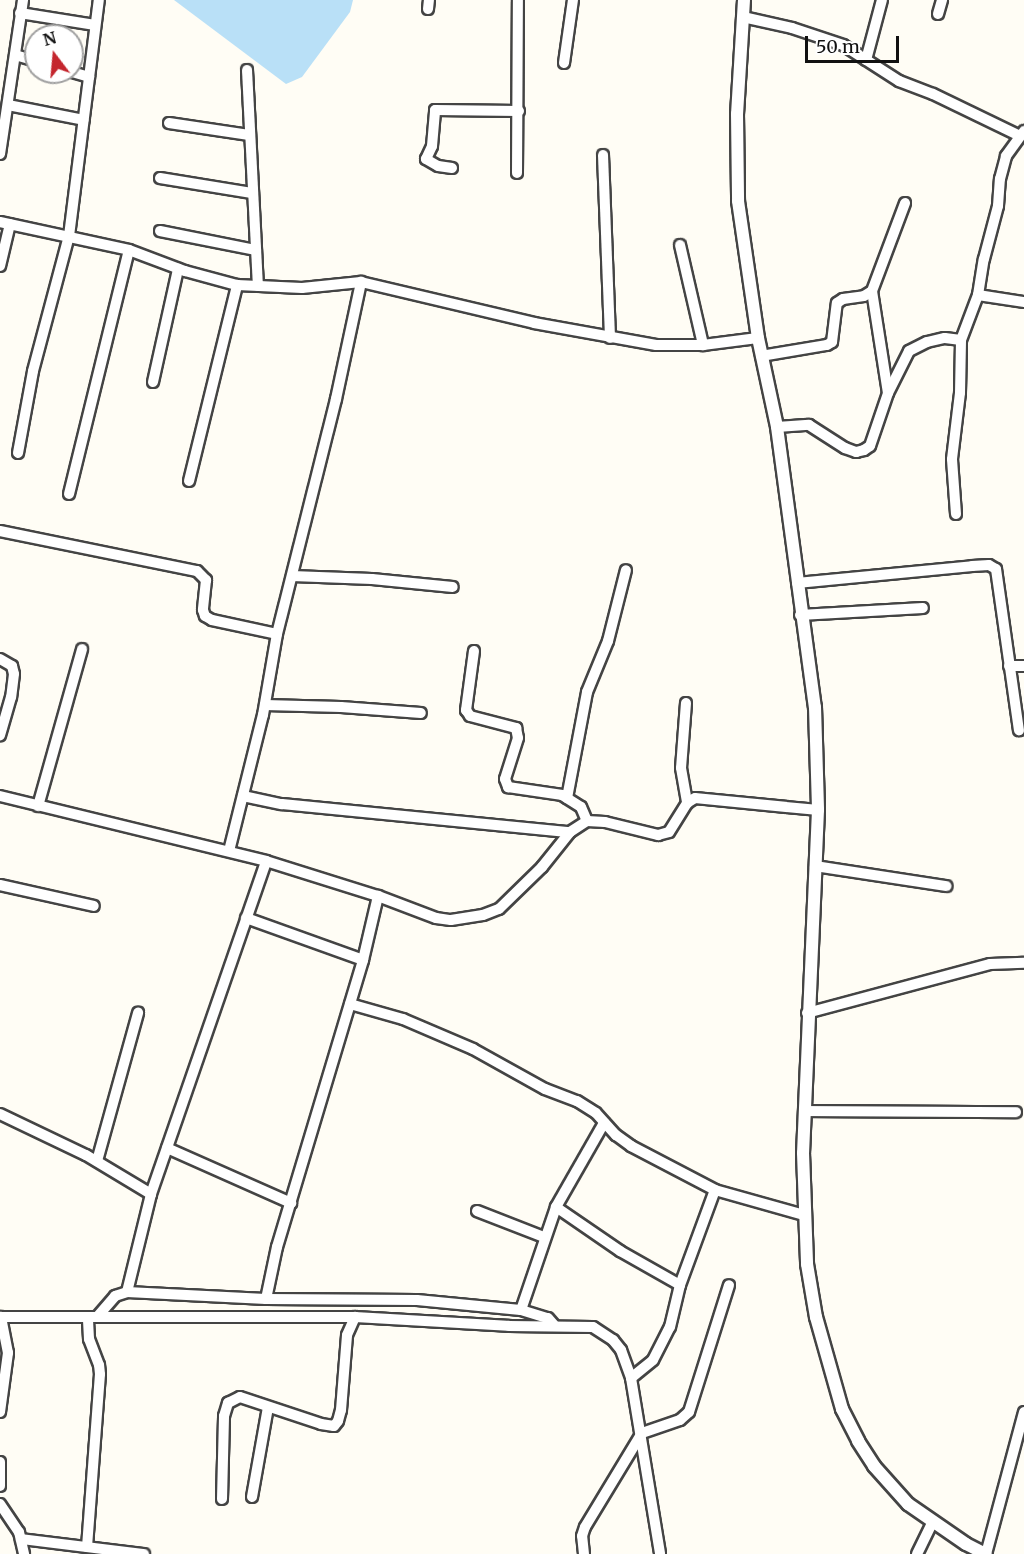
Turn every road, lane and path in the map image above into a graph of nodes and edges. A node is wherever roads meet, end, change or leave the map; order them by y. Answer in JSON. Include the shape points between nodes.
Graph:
{"nodes":[{"id":1,"x":22,"y":0,"type":"edge"},
{"id":2,"x":99,"y":0,"type":"edge"},
{"id":3,"x":518,"y":0,"type":"edge"},
{"id":4,"x":573,"y":0,"type":"edge"},
{"id":5,"x":744,"y":0,"type":"edge"},
{"id":6,"x":882,"y":0,"type":"edge"},
{"id":7,"x":942,"y":0,"type":"edge"},
{"id":8,"x":20,"y":13,"type":"junction"},
{"id":9,"x":938,"y":14,"type":"dead end"},
{"id":10,"x":743,"y":17,"type":"junction"},
{"id":11,"x":95,"y":25,"type":"junction"},
{"id":12,"x":15,"y":55,"type":"junction"},
{"id":13,"x":24,"y":58,"type":"edge"},
{"id":14,"x":866,"y":60,"type":"junction"},
{"id":15,"x":564,"y":63,"type":"dead end"},
{"id":16,"x":247,"y":70,"type":"dead end"},
{"id":17,"x":84,"y":76,"type":"edge"},
{"id":18,"x":89,"y":77,"type":"junction"},
{"id":19,"x":8,"y":105,"type":"junction"},
{"id":20,"x":519,"y":111,"type":"junction"},
{"id":21,"x":84,"y":120,"type":"junction"},
{"id":22,"x":169,"y":123,"type":"dead end"},
{"id":23,"x":1021,"y":133,"type":"edge"},
{"id":24,"x":249,"y":135,"type":"junction"},
{"id":25,"x":0,"y":154,"type":"edge"},
{"id":26,"x":603,"y":155,"type":"dead end"},
{"id":27,"x":452,"y":168,"type":"dead end"},
{"id":28,"x":517,"y":173,"type":"dead end"},
{"id":29,"x":160,"y":178,"type":"dead end"},
{"id":30,"x":252,"y":193,"type":"junction"},
{"id":31,"x":905,"y":203,"type":"dead end"},
{"id":32,"x":5,"y":223,"type":"edge"},
{"id":33,"x":160,"y":231,"type":"dead end"},
{"id":34,"x":69,"y":236,"type":"junction"},
{"id":35,"x":680,"y":245,"type":"dead end"},
{"id":36,"x":129,"y":250,"type":"junction"},
{"id":37,"x":256,"y":250,"type":"junction"},
{"id":38,"x":0,"y":266,"type":"edge"},
{"id":39,"x":178,"y":269,"type":"junction"},
{"id":40,"x":362,"y":282,"type":"junction"},
{"id":41,"x":237,"y":285,"type":"junction"},
{"id":42,"x":258,"y":286,"type":"junction"},
{"id":43,"x":872,"y":291,"type":"junction"},
{"id":44,"x":978,"y":295,"type":"junction"},
{"id":45,"x":1024,"y":302,"type":"edge"},
{"id":46,"x":610,"y":338,"type":"junction"},
{"id":47,"x":758,"y":338,"type":"junction"},
{"id":48,"x":962,"y":340,"type":"junction"},
{"id":49,"x":703,"y":345,"type":"junction"},
{"id":50,"x":762,"y":356,"type":"junction"},
{"id":51,"x":153,"y":382,"type":"dead end"},
{"id":52,"x":888,"y":393,"type":"junction"},
{"id":53,"x":777,"y":427,"type":"junction"},
{"id":54,"x":18,"y":453,"type":"dead end"},
{"id":55,"x":189,"y":481,"type":"dead end"},
{"id":56,"x":69,"y":494,"type":"dead end"},
{"id":57,"x":956,"y":514,"type":"dead end"},
{"id":58,"x":0,"y":531,"type":"edge"},
{"id":59,"x":626,"y":570,"type":"dead end"},
{"id":60,"x":292,"y":576,"type":"junction"},
{"id":61,"x":797,"y":582,"type":"junction"},
{"id":62,"x":453,"y":587,"type":"dead end"},
{"id":63,"x":923,"y":608,"type":"dead end"},
{"id":64,"x":800,"y":615,"type":"junction"},
{"id":65,"x":277,"y":634,"type":"junction"},
{"id":66,"x":82,"y":649,"type":"dead end"},
{"id":67,"x":474,"y":651,"type":"dead end"},
{"id":68,"x":0,"y":659,"type":"edge"},
{"id":69,"x":1009,"y":666,"type":"junction"},
{"id":70,"x":1024,"y":666,"type":"edge"},
{"id":71,"x":686,"y":703,"type":"dead end"},
{"id":72,"x":265,"y":705,"type":"junction"},
{"id":73,"x":421,"y":713,"type":"dead end"},
{"id":74,"x":1020,"y":715,"type":"edge"},
{"id":75,"x":1019,"y":730,"type":"dead end"},
{"id":76,"x":0,"y":735,"type":"edge"},
{"id":77,"x":0,"y":796,"type":"edge"},
{"id":78,"x":243,"y":796,"type":"junction"},
{"id":79,"x":567,"y":798,"type":"junction"},
{"id":80,"x":687,"y":803,"type":"junction"},
{"id":81,"x":38,"y":806,"type":"junction"},
{"id":82,"x":818,"y":810,"type":"junction"},
{"id":83,"x":587,"y":821,"type":"junction"},
{"id":84,"x":570,"y":832,"type":"junction"},
{"id":85,"x":229,"y":851,"type":"junction"},
{"id":86,"x":266,"y":861,"type":"junction"},
{"id":87,"x":815,"y":866,"type":"junction"},
{"id":88,"x":0,"y":885,"type":"edge"},
{"id":89,"x":946,"y":886,"type":"dead end"},
{"id":90,"x":378,"y":896,"type":"junction"},
{"id":91,"x":94,"y":906,"type":"dead end"},
{"id":92,"x":246,"y":918,"type":"junction"},
{"id":93,"x":363,"y":960,"type":"junction"},
{"id":94,"x":1024,"y":963,"type":"edge"},
{"id":95,"x":350,"y":1004,"type":"junction"},
{"id":96,"x":138,"y":1013,"type":"dead end"},
{"id":97,"x":807,"y":1013,"type":"junction"},
{"id":98,"x":804,"y":1111,"type":"junction"},
{"id":99,"x":1016,"y":1112,"type":"dead end"},
{"id":100,"x":0,"y":1114,"type":"edge"},
{"id":101,"x":604,"y":1123,"type":"junction"},
{"id":102,"x":167,"y":1148,"type":"junction"},
{"id":103,"x":97,"y":1161,"type":"junction"},
{"id":104,"x":715,"y":1190,"type":"junction"},
{"id":105,"x":151,"y":1194,"type":"junction"},
{"id":106,"x":291,"y":1203,"type":"junction"},
{"id":107,"x":556,"y":1207,"type":"junction"},
{"id":108,"x":477,"y":1211,"type":"dead end"},
{"id":109,"x":804,"y":1215,"type":"junction"},
{"id":110,"x":544,"y":1237,"type":"junction"},
{"id":111,"x":680,"y":1285,"type":"junction"},
{"id":112,"x":729,"y":1285,"type":"dead end"},
{"id":113,"x":127,"y":1292,"type":"junction"},
{"id":114,"x":266,"y":1299,"type":"junction"},
{"id":115,"x":521,"y":1310,"type":"junction"},
{"id":116,"x":1,"y":1317,"type":"edge"},
{"id":117,"x":92,"y":1317,"type":"junction"},
{"id":118,"x":355,"y":1317,"type":"junction"},
{"id":119,"x":555,"y":1325,"type":"junction"},
{"id":120,"x":631,"y":1378,"type":"junction"},
{"id":121,"x":268,"y":1407,"type":"junction"},
{"id":122,"x":0,"y":1412,"type":"edge"},
{"id":123,"x":1024,"y":1412,"type":"edge"},
{"id":124,"x":642,"y":1433,"type":"junction"},
{"id":125,"x":0,"y":1462,"type":"edge"},
{"id":126,"x":0,"y":1486,"type":"edge"},
{"id":127,"x":252,"y":1497,"type":"dead end"},
{"id":128,"x":222,"y":1499,"type":"dead end"},
{"id":129,"x":0,"y":1504,"type":"edge"},
{"id":130,"x":933,"y":1521,"type":"junction"},
{"id":131,"x":21,"y":1539,"type":"junction"},
{"id":132,"x":87,"y":1546,"type":"junction"},
{"id":133,"x":72,"y":1549,"type":"edge"},
{"id":134,"x":109,"y":1552,"type":"edge"},
{"id":135,"x":24,"y":1554,"type":"edge"},
{"id":136,"x":144,"y":1554,"type":"edge"},
{"id":137,"x":584,"y":1554,"type":"edge"},
{"id":138,"x":660,"y":1554,"type":"edge"},
{"id":139,"x":917,"y":1554,"type":"edge"},
{"id":140,"x":986,"y":1554,"type":"edge"}],
"edges":[{"from":1,"to":8,"type":"street"},
{"from":2,"to":11,"type":"street"},
{"from":3,"to":20,"type":"street"},
{"from":4,"to":15,"type":"street"},
{"from":5,"to":10,"type":"street"},
{"from":6,"to":14,"type":"street"},
{"from":7,"to":9,"type":"street"},
{"from":8,"to":11,"type":"street"},
{"from":8,"to":12,"type":"street"},
{"from":10,"to":14,"type":"street","via":[[843,45]]},
{"from":10,"to":47,"type":"street","via":[[737,114],[738,201]]},
{"from":11,"to":18,"type":"street"},
{"from":12,"to":13,"type":"street"},
{"from":12,"to":19,"type":"street"},
{"from":14,"to":23,"type":"street","via":[[899,81]]},
{"from":16,"to":24,"type":"street"},
{"from":17,"to":18,"type":"street"},
{"from":18,"to":21,"type":"street"},
{"from":19,"to":21,"type":"street"},
{"from":19,"to":25,"type":"street"},
{"from":20,"to":27,"type":"street","via":[[435,110],[432,147],[426,159]]},
{"from":20,"to":28,"type":"street"},
{"from":21,"to":34,"type":"street"},
{"from":22,"to":24,"type":"street"},
{"from":23,"to":44,"type":"street","via":[[1006,156]]},
{"from":24,"to":30,"type":"street"},
{"from":26,"to":46,"type":"street"},
{"from":29,"to":30,"type":"street"},
{"from":30,"to":37,"type":"street"},
{"from":31,"to":43,"type":"street"},
{"from":32,"to":34,"type":"street"},
{"from":32,"to":38,"type":"street"},
{"from":33,"to":37,"type":"street"},
{"from":34,"to":36,"type":"street"},
{"from":34,"to":54,"type":"street","via":[[33,371]]},
{"from":35,"to":49,"type":"street"},
{"from":36,"to":39,"type":"street"},
{"from":36,"to":56,"type":"street"},
{"from":37,"to":42,"type":"street"},
{"from":39,"to":41,"type":"street"},
{"from":39,"to":51,"type":"street"},
{"from":40,"to":42,"type":"street","via":[[302,288]]},
{"from":40,"to":46,"type":"street"},
{"from":40,"to":60,"type":"street"},
{"from":41,"to":42,"type":"street"},
{"from":41,"to":55,"type":"street"},
{"from":43,"to":50,"type":"street","via":[[837,303],[832,342],[827,345]]},
{"from":43,"to":52,"type":"street"},
{"from":44,"to":45,"type":"street"},
{"from":44,"to":48,"type":"street"},
{"from":46,"to":49,"type":"street","via":[[656,345]]},
{"from":47,"to":49,"type":"street"},
{"from":47,"to":50,"type":"street"},
{"from":48,"to":52,"type":"street","via":[[945,338],[909,351]]},
{"from":48,"to":57,"type":"street","via":[[952,459]]},
{"from":50,"to":53,"type":"street"},
{"from":52,"to":53,"type":"street","via":[[870,446],[864,450],[845,448],[809,425]]},
{"from":53,"to":61,"type":"street"},
{"from":58,"to":65,"type":"street","via":[[197,571],[206,580],[205,616]]},
{"from":59,"to":79,"type":"street","via":[[603,655],[587,693]]},
{"from":60,"to":62,"type":"street"},
{"from":60,"to":65,"type":"street"},
{"from":61,"to":64,"type":"street"},
{"from":61,"to":69,"type":"street","via":[[989,566],[996,569],[998,578]]},
{"from":63,"to":64,"type":"street"},
{"from":64,"to":82,"type":"street","via":[[810,661]]},
{"from":65,"to":72,"type":"street"},
{"from":66,"to":81,"type":"street"},
{"from":67,"to":79,"type":"street","via":[[466,710],[470,716],[516,728],[518,738],[504,779],[506,784],[513,790],[556,793]]},
{"from":68,"to":76,"type":"street","via":[[12,666],[14,675]]},
{"from":69,"to":70,"type":"street"},
{"from":69,"to":74,"type":"street"},
{"from":71,"to":80,"type":"street","via":[[681,768]]},
{"from":72,"to":73,"type":"street"},
{"from":72,"to":78,"type":"street"},
{"from":74,"to":75,"type":"street"},
{"from":77,"to":81,"type":"street"},
{"from":78,"to":84,"type":"street","via":[[282,804]]},
{"from":78,"to":85,"type":"street"},
{"from":79,"to":83,"type":"street","via":[[584,811]]},
{"from":80,"to":82,"type":"street","via":[[696,798]]},
{"from":80,"to":83,"type":"street","via":[[674,828],[658,835]]},
{"from":81,"to":85,"type":"street"},
{"from":82,"to":87,"type":"street"},
{"from":83,"to":84,"type":"street"},
{"from":84,"to":90,"type":"street","via":[[512,898],[483,915],[436,918]]},
{"from":85,"to":86,"type":"street"},
{"from":86,"to":90,"type":"street"},
{"from":86,"to":92,"type":"street"},
{"from":87,"to":89,"type":"street"},
{"from":87,"to":97,"type":"street"},
{"from":88,"to":91,"type":"street"},
{"from":90,"to":93,"type":"street"},
{"from":92,"to":93,"type":"street"},
{"from":92,"to":102,"type":"street"},
{"from":93,"to":95,"type":"street"},
{"from":94,"to":97,"type":"street","via":[[990,964]]},
{"from":95,"to":101,"type":"street","via":[[403,1019],[473,1049],[545,1089],[577,1101]]},
{"from":95,"to":106,"type":"street"},
{"from":96,"to":103,"type":"street"},
{"from":97,"to":98,"type":"street"},
{"from":98,"to":99,"type":"street"},
{"from":98,"to":109,"type":"street"},
{"from":100,"to":103,"type":"street"},
{"from":101,"to":104,"type":"street","via":[[631,1146]]},
{"from":101,"to":107,"type":"street"},
{"from":102,"to":105,"type":"street"},
{"from":102,"to":106,"type":"street"},
{"from":103,"to":105,"type":"street"},
{"from":104,"to":109,"type":"street"},
{"from":104,"to":111,"type":"street"},
{"from":105,"to":113,"type":"street"},
{"from":106,"to":114,"type":"street"},
{"from":107,"to":110,"type":"street"},
{"from":107,"to":111,"type":"street","via":[[620,1251]]},
{"from":108,"to":110,"type":"street"},
{"from":109,"to":130,"type":"street","via":[[816,1317],[842,1409],[874,1466],[908,1504]]},
{"from":110,"to":115,"type":"street"},
{"from":111,"to":120,"type":"street","via":[[670,1327],[653,1360]]},
{"from":112,"to":124,"type":"street","via":[[689,1413]]},
{"from":113,"to":114,"type":"street"},
{"from":113,"to":117,"type":"street","via":[[115,1296]]},
{"from":114,"to":115,"type":"street","via":[[417,1300]]},
{"from":115,"to":119,"type":"street","via":[[548,1318]]},
{"from":116,"to":117,"type":"street"},
{"from":116,"to":122,"type":"street","via":[[8,1353]]},
{"from":117,"to":118,"type":"street"},
{"from":117,"to":132,"type":"street","via":[[89,1339],[100,1374]]},
{"from":118,"to":119,"type":"street"},
{"from":118,"to":121,"type":"street","via":[[347,1335],[338,1421],[334,1426]]},
{"from":119,"to":120,"type":"street","via":[[579,1325],[604,1332],[621,1350]]},
{"from":120,"to":124,"type":"street"},
{"from":121,"to":127,"type":"street"},
{"from":121,"to":128,"type":"street","via":[[240,1397],[228,1403],[224,1416]]},
{"from":123,"to":140,"type":"street"},
{"from":124,"to":137,"type":"street","via":[[585,1527]]},
{"from":124,"to":138,"type":"street"},
{"from":125,"to":126,"type":"street"},
{"from":129,"to":131,"type":"street","via":[[9,1513]]},
{"from":130,"to":139,"type":"street"},
{"from":130,"to":140,"type":"street"},
{"from":131,"to":133,"type":"street"},
{"from":131,"to":135,"type":"street"},
{"from":132,"to":133,"type":"street"},
{"from":132,"to":134,"type":"street"},
{"from":134,"to":136,"type":"street"}]}
